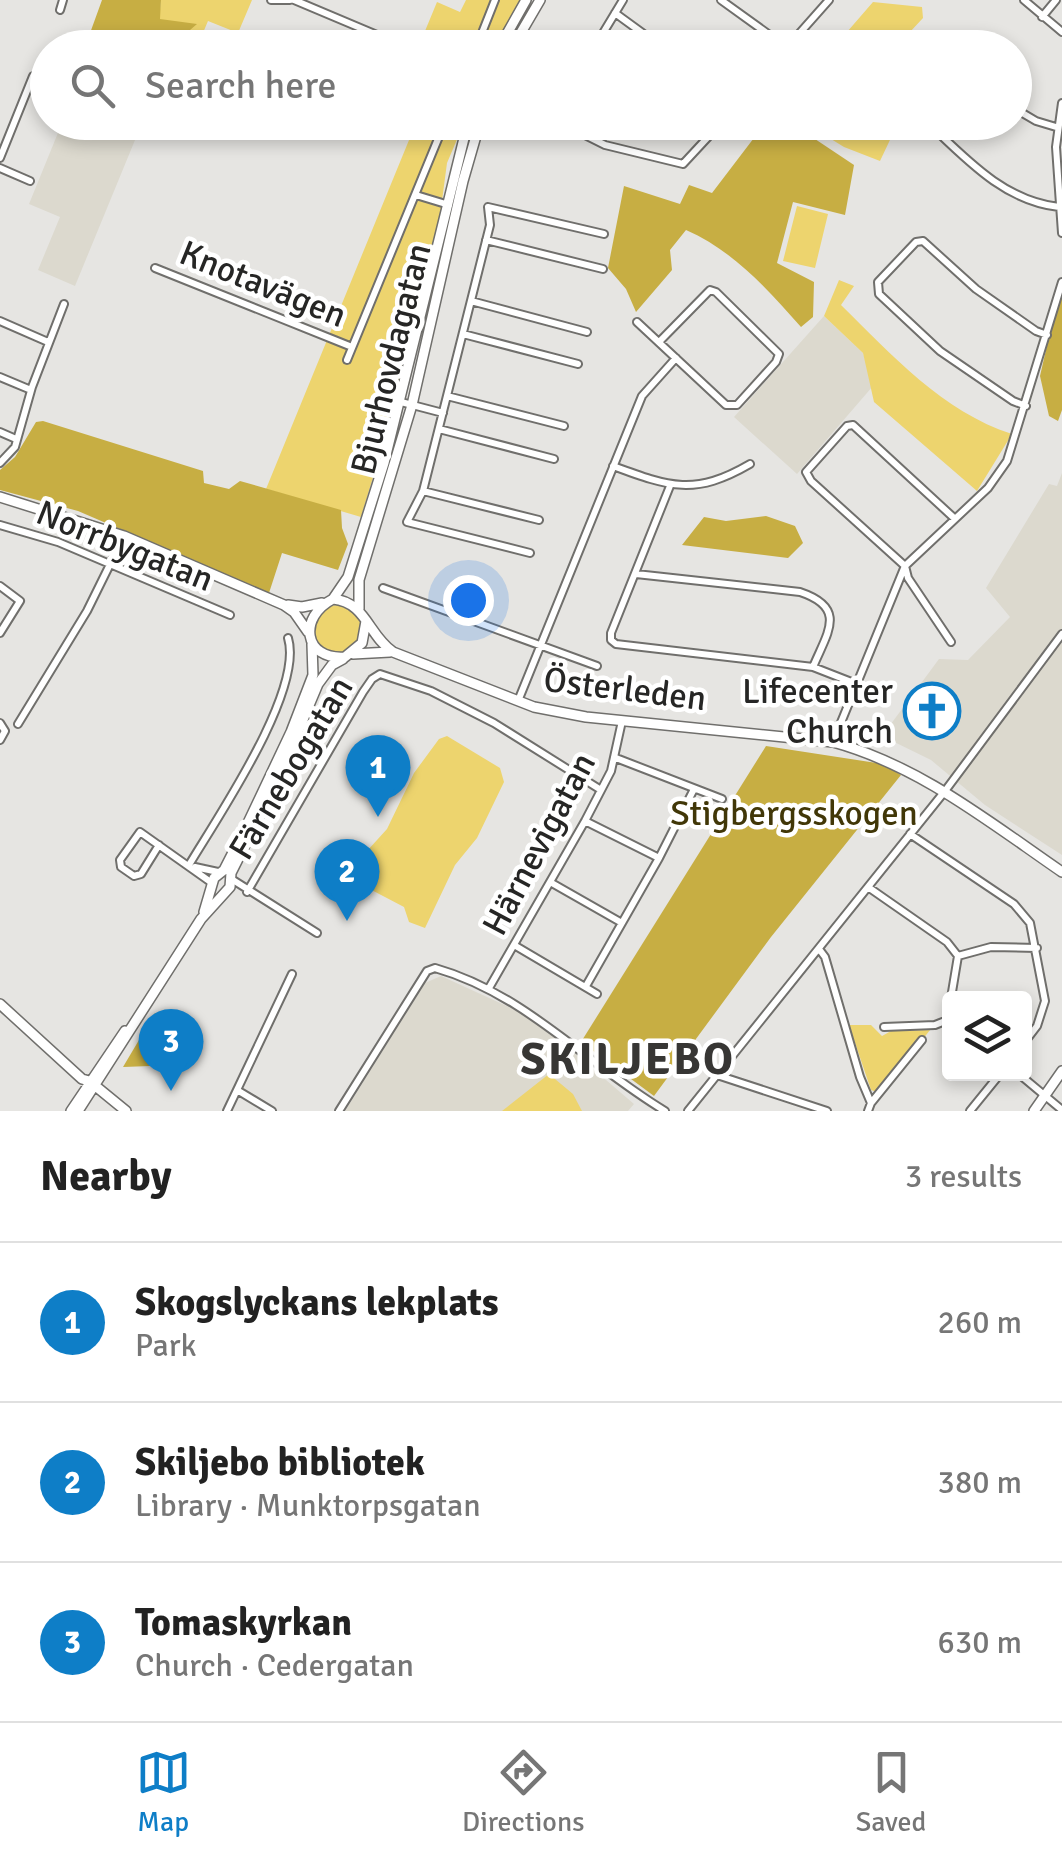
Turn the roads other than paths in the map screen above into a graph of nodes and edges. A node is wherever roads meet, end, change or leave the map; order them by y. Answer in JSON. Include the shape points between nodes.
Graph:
{"nodes":[{"id":1,"x":64,"y":0,"type":"edge"},
{"id":2,"x":271,"y":0,"type":"edge"},
{"id":3,"x":292,"y":0,"type":"edge"},
{"id":4,"x":495,"y":0,"type":"edge"},
{"id":5,"x":526,"y":0,"type":"edge"},
{"id":6,"x":540,"y":0,"type":"edge"},
{"id":7,"x":623,"y":0,"type":"edge"},
{"id":8,"x":721,"y":0,"type":"edge"},
{"id":9,"x":829,"y":0,"type":"edge"},
{"id":10,"x":1024,"y":0,"type":"edge"},
{"id":11,"x":1056,"y":0,"type":"edge"},
{"id":12,"x":60,"y":10,"type":"dead end"},
{"id":13,"x":616,"y":13,"type":"junction"},
{"id":14,"x":1042,"y":18,"type":"junction"},
{"id":15,"x":364,"y":30,"type":"edge"},
{"id":16,"x":483,"y":30,"type":"edge"},
{"id":17,"x":509,"y":30,"type":"edge"},
{"id":18,"x":522,"y":30,"type":"edge"},
{"id":19,"x":605,"y":30,"type":"edge"},
{"id":20,"x":639,"y":30,"type":"edge"},
{"id":21,"x":763,"y":30,"type":"edge"},
{"id":22,"x":800,"y":30,"type":"edge"},
{"id":23,"x":1062,"y":32,"type":"edge"},
{"id":24,"x":30,"y":83,"type":"edge"},
{"id":25,"x":1062,"y":103,"type":"edge"},
{"id":26,"x":1032,"y":119,"type":"edge"},
{"id":27,"x":1056,"y":127,"type":"junction"},
{"id":28,"x":438,"y":140,"type":"edge"},
{"id":29,"x":465,"y":140,"type":"edge"},
{"id":30,"x":474,"y":140,"type":"edge"},
{"id":31,"x":595,"y":140,"type":"edge"},
{"id":32,"x":705,"y":140,"type":"edge"},
{"id":33,"x":948,"y":140,"type":"edge"},
{"id":34,"x":0,"y":158,"type":"edge"},
{"id":35,"x":0,"y":168,"type":"edge"},
{"id":36,"x":30,"y":181,"type":"dead end"},
{"id":37,"x":416,"y":195,"type":"junction"},
{"id":38,"x":452,"y":206,"type":"junction"},
{"id":39,"x":1059,"y":208,"type":"junction"},
{"id":40,"x":604,"y":234,"type":"dead end"},
{"id":41,"x":1062,"y":234,"type":"edge"},
{"id":42,"x":486,"y":240,"type":"junction"},
{"id":43,"x":155,"y":268,"type":"dead end"},
{"id":44,"x":603,"y":269,"type":"dead end"},
{"id":45,"x":1062,"y":282,"type":"edge"},
{"id":46,"x":471,"y":301,"type":"junction"},
{"id":47,"x":64,"y":304,"type":"dead end"},
{"id":48,"x":0,"y":322,"type":"edge"},
{"id":49,"x":637,"y":322,"type":"dead end"},
{"id":50,"x":588,"y":332,"type":"dead end"},
{"id":51,"x":462,"y":334,"type":"junction"},
{"id":52,"x":1047,"y":335,"type":"junction"},
{"id":53,"x":48,"y":342,"type":"junction"},
{"id":54,"x":659,"y":342,"type":"junction"},
{"id":55,"x":352,"y":347,"type":"junction"},
{"id":56,"x":676,"y":358,"type":"junction"},
{"id":57,"x":348,"y":360,"type":"dead end"},
{"id":58,"x":578,"y":364,"type":"dead end"},
{"id":59,"x":0,"y":378,"type":"edge"},
{"id":60,"x":31,"y":390,"type":"junction"},
{"id":61,"x":447,"y":396,"type":"junction"},
{"id":62,"x":406,"y":403,"type":"junction"},
{"id":63,"x":1026,"y":406,"type":"junction"},
{"id":64,"x":443,"y":413,"type":"junction"},
{"id":65,"x":564,"y":426,"type":"dead end"},
{"id":66,"x":439,"y":429,"type":"junction"},
{"id":67,"x":0,"y":432,"type":"edge"},
{"id":68,"x":16,"y":439,"type":"junction"},
{"id":69,"x":554,"y":459,"type":"dead end"},
{"id":70,"x":0,"y":463,"type":"edge"},
{"id":71,"x":750,"y":464,"type":"dead end"},
{"id":72,"x":389,"y":465,"type":"junction"},
{"id":73,"x":613,"y":466,"type":"junction"},
{"id":74,"x":670,"y":486,"type":"junction"},
{"id":75,"x":424,"y":491,"type":"junction"},
{"id":76,"x":0,"y":497,"type":"edge"},
{"id":77,"x":954,"y":518,"type":"junction"},
{"id":78,"x":539,"y":520,"type":"dead end"},
{"id":79,"x":0,"y":525,"type":"edge"},
{"id":80,"x":124,"y":536,"type":"junction"},
{"id":81,"x":530,"y":553,"type":"dead end"},
{"id":82,"x":112,"y":564,"type":"junction"},
{"id":83,"x":905,"y":566,"type":"junction"},
{"id":84,"x":636,"y":574,"type":"junction"},
{"id":85,"x":0,"y":586,"type":"edge"},
{"id":86,"x":384,"y":588,"type":"dead end"},
{"id":87,"x":329,"y":601,"type":"junction"},
{"id":88,"x":284,"y":604,"type":"junction"},
{"id":89,"x":360,"y":610,"type":"junction"},
{"id":90,"x":230,"y":615,"type":"dead end"},
{"id":91,"x":366,"y":622,"type":"junction"},
{"id":92,"x":0,"y":633,"type":"edge"},
{"id":93,"x":1062,"y":634,"type":"edge"},
{"id":94,"x":288,"y":638,"type":"dead end"},
{"id":95,"x":311,"y":638,"type":"junction"},
{"id":96,"x":951,"y":642,"type":"dead end"},
{"id":97,"x":540,"y":645,"type":"junction"},
{"id":98,"x":393,"y":652,"type":"junction"},
{"id":99,"x":349,"y":656,"type":"junction"},
{"id":100,"x":597,"y":666,"type":"dead end"},
{"id":101,"x":813,"y":667,"type":"junction"},
{"id":102,"x":854,"y":683,"type":"junction"},
{"id":103,"x":518,"y":702,"type":"junction"},
{"id":104,"x":622,"y":721,"type":"junction"},
{"id":105,"x":18,"y":724,"type":"dead end"},
{"id":106,"x":2,"y":725,"type":"edge"},
{"id":107,"x":0,"y":740,"type":"edge"},
{"id":108,"x":833,"y":742,"type":"junction"},
{"id":109,"x":616,"y":758,"type":"junction"},
{"id":110,"x":694,"y":789,"type":"junction"},
{"id":111,"x":600,"y":790,"type":"junction"},
{"id":112,"x":945,"y":792,"type":"junction"},
{"id":113,"x":722,"y":799,"type":"dead end"},
{"id":114,"x":586,"y":821,"type":"junction"},
{"id":115,"x":910,"y":834,"type":"junction"},
{"id":116,"x":159,"y":845,"type":"junction"},
{"id":117,"x":659,"y":858,"type":"junction"},
{"id":118,"x":189,"y":865,"type":"junction"},
{"id":119,"x":1062,"y":872,"type":"edge"},
{"id":120,"x":226,"y":874,"type":"junction"},
{"id":121,"x":550,"y":882,"type":"junction"},
{"id":122,"x":211,"y":885,"type":"junction"},
{"id":123,"x":868,"y":887,"type":"junction"},
{"id":124,"x":247,"y":892,"type":"junction"},
{"id":125,"x":224,"y":893,"type":"junction"},
{"id":126,"x":201,"y":919,"type":"junction"},
{"id":127,"x":622,"y":923,"type":"junction"},
{"id":128,"x":317,"y":933,"type":"dead end"},
{"id":129,"x":514,"y":945,"type":"junction"},
{"id":130,"x":818,"y":948,"type":"junction"},
{"id":131,"x":1036,"y":948,"type":"junction"},
{"id":132,"x":958,"y":956,"type":"junction"},
{"id":133,"x":292,"y":974,"type":"dead end"},
{"id":134,"x":586,"y":986,"type":"junction"},
{"id":135,"x":489,"y":988,"type":"junction"},
{"id":136,"x":952,"y":991,"type":"edge"},
{"id":137,"x":598,"y":994,"type":"dead end"},
{"id":138,"x":0,"y":1004,"type":"edge"},
{"id":139,"x":942,"y":1022,"type":"edge"},
{"id":140,"x":884,"y":1027,"type":"dead end"},
{"id":141,"x":1032,"y":1033,"type":"edge"},
{"id":142,"x":922,"y":1040,"type":"dead end"},
{"id":143,"x":1062,"y":1071,"type":"edge"},
{"id":144,"x":717,"y":1075,"type":"junction"},
{"id":145,"x":994,"y":1081,"type":"edge"},
{"id":146,"x":1028,"y":1081,"type":"edge"},
{"id":147,"x":92,"y":1084,"type":"junction"},
{"id":148,"x":237,"y":1090,"type":"junction"},
{"id":149,"x":1045,"y":1094,"type":"junction"},
{"id":150,"x":870,"y":1107,"type":"edge"},
{"id":151,"x":1062,"y":1110,"type":"edge"},
{"id":152,"x":75,"y":1111,"type":"edge"},
{"id":153,"x":126,"y":1111,"type":"edge"},
{"id":154,"x":227,"y":1111,"type":"edge"},
{"id":155,"x":272,"y":1111,"type":"edge"},
{"id":156,"x":339,"y":1111,"type":"edge"},
{"id":157,"x":665,"y":1111,"type":"edge"},
{"id":158,"x":688,"y":1111,"type":"edge"},
{"id":159,"x":827,"y":1111,"type":"edge"},
{"id":160,"x":970,"y":1111,"type":"edge"},
{"id":161,"x":1034,"y":1111,"type":"edge"}],
"edges":[{"from":1,"to":12,"type":"street"},
{"from":2,"to":3,"type":"street"},
{"from":3,"to":15,"type":"street"},
{"from":4,"to":16,"type":"street"},
{"from":5,"to":17,"type":"main road"},
{"from":6,"to":18,"type":"main road"},
{"from":7,"to":13,"type":"street"},
{"from":8,"to":21,"type":"street"},
{"from":9,"to":22,"type":"street"},
{"from":10,"to":14,"type":"street"},
{"from":11,"to":14,"type":"street"},
{"from":13,"to":19,"type":"street"},
{"from":13,"to":20,"type":"street"},
{"from":14,"to":23,"type":"street"},
{"from":24,"to":34,"type":"street"},
{"from":25,"to":27,"type":"street"},
{"from":26,"to":27,"type":"street"},
{"from":27,"to":39,"type":"street"},
{"from":28,"to":37,"type":"street"},
{"from":29,"to":38,"type":"main road","name":"Bjurhovdagatan"},
{"from":30,"to":38,"type":"main road","name":"Bjurhovdagatan"},
{"from":31,"to":32,"type":"street","via":[[683,164]]},
{"from":33,"to":39,"type":"street","via":[[992,181]]},
{"from":35,"to":36,"type":"street"},
{"from":37,"to":38,"type":"street"},
{"from":37,"to":55,"type":"street"},
{"from":38,"to":62,"type":"main road","name":"Bjurhovdagatan"},
{"from":39,"to":41,"type":"street"},
{"from":40,"to":42,"type":"street","via":[[488,207]]},
{"from":42,"to":44,"type":"street"},
{"from":42,"to":46,"type":"street"},
{"from":43,"to":55,"type":"street","name":"Knotavägen"},
{"from":45,"to":52,"type":"street"},
{"from":46,"to":50,"type":"street"},
{"from":46,"to":51,"type":"street"},
{"from":47,"to":53,"type":"street"},
{"from":48,"to":53,"type":"street"},
{"from":49,"to":54,"type":"street"},
{"from":51,"to":58,"type":"street"},
{"from":51,"to":61,"type":"street"},
{"from":52,"to":63,"type":"street"},
{"from":52,"to":63,"type":"street","via":[[976,289],[928,242],[920,241],[878,287],[940,350]]},
{"from":53,"to":60,"type":"street"},
{"from":54,"to":56,"type":"street"},
{"from":54,"to":56,"type":"street","via":[[712,290],[778,353],[731,406]]},
{"from":55,"to":57,"type":"street"},
{"from":56,"to":73,"type":"street","via":[[642,396]]},
{"from":59,"to":60,"type":"street"},
{"from":60,"to":68,"type":"street"},
{"from":61,"to":64,"type":"street"},
{"from":61,"to":65,"type":"street"},
{"from":62,"to":64,"type":"street"},
{"from":62,"to":72,"type":"main road","name":"Bjurhovdagatan"},
{"from":63,"to":77,"type":"street","via":[[998,475]]},
{"from":64,"to":66,"type":"street"},
{"from":66,"to":69,"type":"street"},
{"from":66,"to":75,"type":"street"},
{"from":67,"to":68,"type":"street"},
{"from":68,"to":70,"type":"street"},
{"from":71,"to":74,"type":"street","via":[[711,484]]},
{"from":72,"to":87,"type":"main road","name":"Bjurhovdagatan","via":[[348,578]]},
{"from":72,"to":89,"type":"main road","name":"Bjurhovdagatan","via":[[359,580]]},
{"from":73,"to":74,"type":"street"},
{"from":73,"to":97,"type":"street"},
{"from":74,"to":84,"type":"street"},
{"from":75,"to":78,"type":"street"},
{"from":75,"to":81,"type":"street","via":[[407,522]]},
{"from":76,"to":80,"type":"main road"},
{"from":77,"to":83,"type":"street"},
{"from":77,"to":83,"type":"street","via":[[850,425],[806,475]]},
{"from":79,"to":82,"type":"street","name":"Norrbygatan"},
{"from":80,"to":82,"type":"street"},
{"from":80,"to":88,"type":"main road"},
{"from":82,"to":90,"type":"street","name":"Norrbygatan"},
{"from":82,"to":105,"type":"street"},
{"from":83,"to":96,"type":"street"},
{"from":83,"to":102,"type":"street"},
{"from":84,"to":101,"type":"street","via":[[811,596],[832,622]]},
{"from":84,"to":101,"type":"street","via":[[611,633],[616,644]]},
{"from":85,"to":92,"type":"street","via":[[20,600]]},
{"from":86,"to":97,"type":"street"},
{"from":87,"to":88,"type":"main road","via":[[302,608]]},
{"from":87,"to":89,"type":"main road","via":[[346,600]]},
{"from":87,"to":95,"type":"main road","via":[[310,619]]},
{"from":88,"to":95,"type":"main road"},
{"from":89,"to":91,"type":"main road"},
{"from":91,"to":98,"type":"main road","name":"Österleden"},
{"from":91,"to":99,"type":"main road","via":[[366,636]]},
{"from":93,"to":112,"type":"street"},
{"from":94,"to":118,"type":"street","via":[[291,660],[272,716]]},
{"from":95,"to":99,"type":"main road","via":[[328,656]]},
{"from":95,"to":120,"type":"main road","via":[[309,687]]},
{"from":97,"to":100,"type":"street"},
{"from":97,"to":103,"type":"street"},
{"from":98,"to":99,"type":"main road","name":"Österleden"},
{"from":98,"to":103,"type":"main road","name":"Österleden"},
{"from":99,"to":120,"type":"main road","via":[[318,684],[278,779]]},
{"from":101,"to":102,"type":"street"},
{"from":102,"to":108,"type":"street"},
{"from":103,"to":104,"type":"main road","name":"Österleden"},
{"from":104,"to":108,"type":"main road","name":"Österleden"},
{"from":104,"to":109,"type":"street","name":"Härnevigatan"},
{"from":106,"to":107,"type":"street"},
{"from":108,"to":112,"type":"main road","name":"Österleden","via":[[891,762]]},
{"from":109,"to":110,"type":"street"},
{"from":109,"to":111,"type":"street","name":"Härnevigatan"},
{"from":110,"to":113,"type":"street"},
{"from":110,"to":117,"type":"street"},
{"from":111,"to":114,"type":"street","name":"Härnevigatan"},
{"from":111,"to":124,"type":"street","name":"Färnebogatan","via":[[494,723],[382,674],[363,692]]},
{"from":112,"to":115,"type":"street"},
{"from":112,"to":119,"type":"main road","name":"Österleden"},
{"from":114,"to":117,"type":"street"},
{"from":114,"to":121,"type":"street","name":"Härnevigatan"},
{"from":115,"to":123,"type":"street"},
{"from":115,"to":131,"type":"street","via":[[1021,910]]},
{"from":116,"to":116,"type":"street","via":[[140,832],[121,867],[141,874]]},
{"from":116,"to":118,"type":"street"},
{"from":117,"to":127,"type":"street"},
{"from":118,"to":120,"type":"street"},
{"from":118,"to":122,"type":"street"},
{"from":120,"to":122,"type":"main road"},
{"from":120,"to":124,"type":"street"},
{"from":120,"to":125,"type":"main road"},
{"from":121,"to":127,"type":"street"},
{"from":121,"to":129,"type":"street","name":"Härnevigatan"},
{"from":122,"to":125,"type":"main road","via":[[216,894]]},
{"from":122,"to":126,"type":"main road"},
{"from":123,"to":130,"type":"street"},
{"from":123,"to":132,"type":"street","via":[[948,942]]},
{"from":124,"to":125,"type":"street"},
{"from":124,"to":128,"type":"street"},
{"from":125,"to":126,"type":"main road"},
{"from":126,"to":147,"type":"main road"},
{"from":127,"to":134,"type":"street"},
{"from":129,"to":134,"type":"street"},
{"from":129,"to":135,"type":"street","name":"Härnevigatan"},
{"from":130,"to":144,"type":"street"},
{"from":130,"to":150,"type":"street"},
{"from":131,"to":132,"type":"street","via":[[991,947]]},
{"from":131,"to":141,"type":"street","via":[[1045,1001]]},
{"from":132,"to":136,"type":"street"},
{"from":133,"to":148,"type":"street"},
{"from":134,"to":137,"type":"street"},
{"from":135,"to":156,"type":"street","via":[[428,970]]},
{"from":135,"to":157,"type":"street"},
{"from":138,"to":147,"type":"main road"},
{"from":139,"to":140,"type":"street"},
{"from":142,"to":150,"type":"street"},
{"from":143,"to":149,"type":"main road"},
{"from":144,"to":158,"type":"street"},
{"from":144,"to":159,"type":"street"},
{"from":145,"to":160,"type":"street"},
{"from":146,"to":149,"type":"street"},
{"from":147,"to":152,"type":"main road"},
{"from":147,"to":153,"type":"main road"},
{"from":148,"to":154,"type":"street"},
{"from":148,"to":155,"type":"street"},
{"from":149,"to":151,"type":"street"},
{"from":149,"to":161,"type":"main road"}]}
